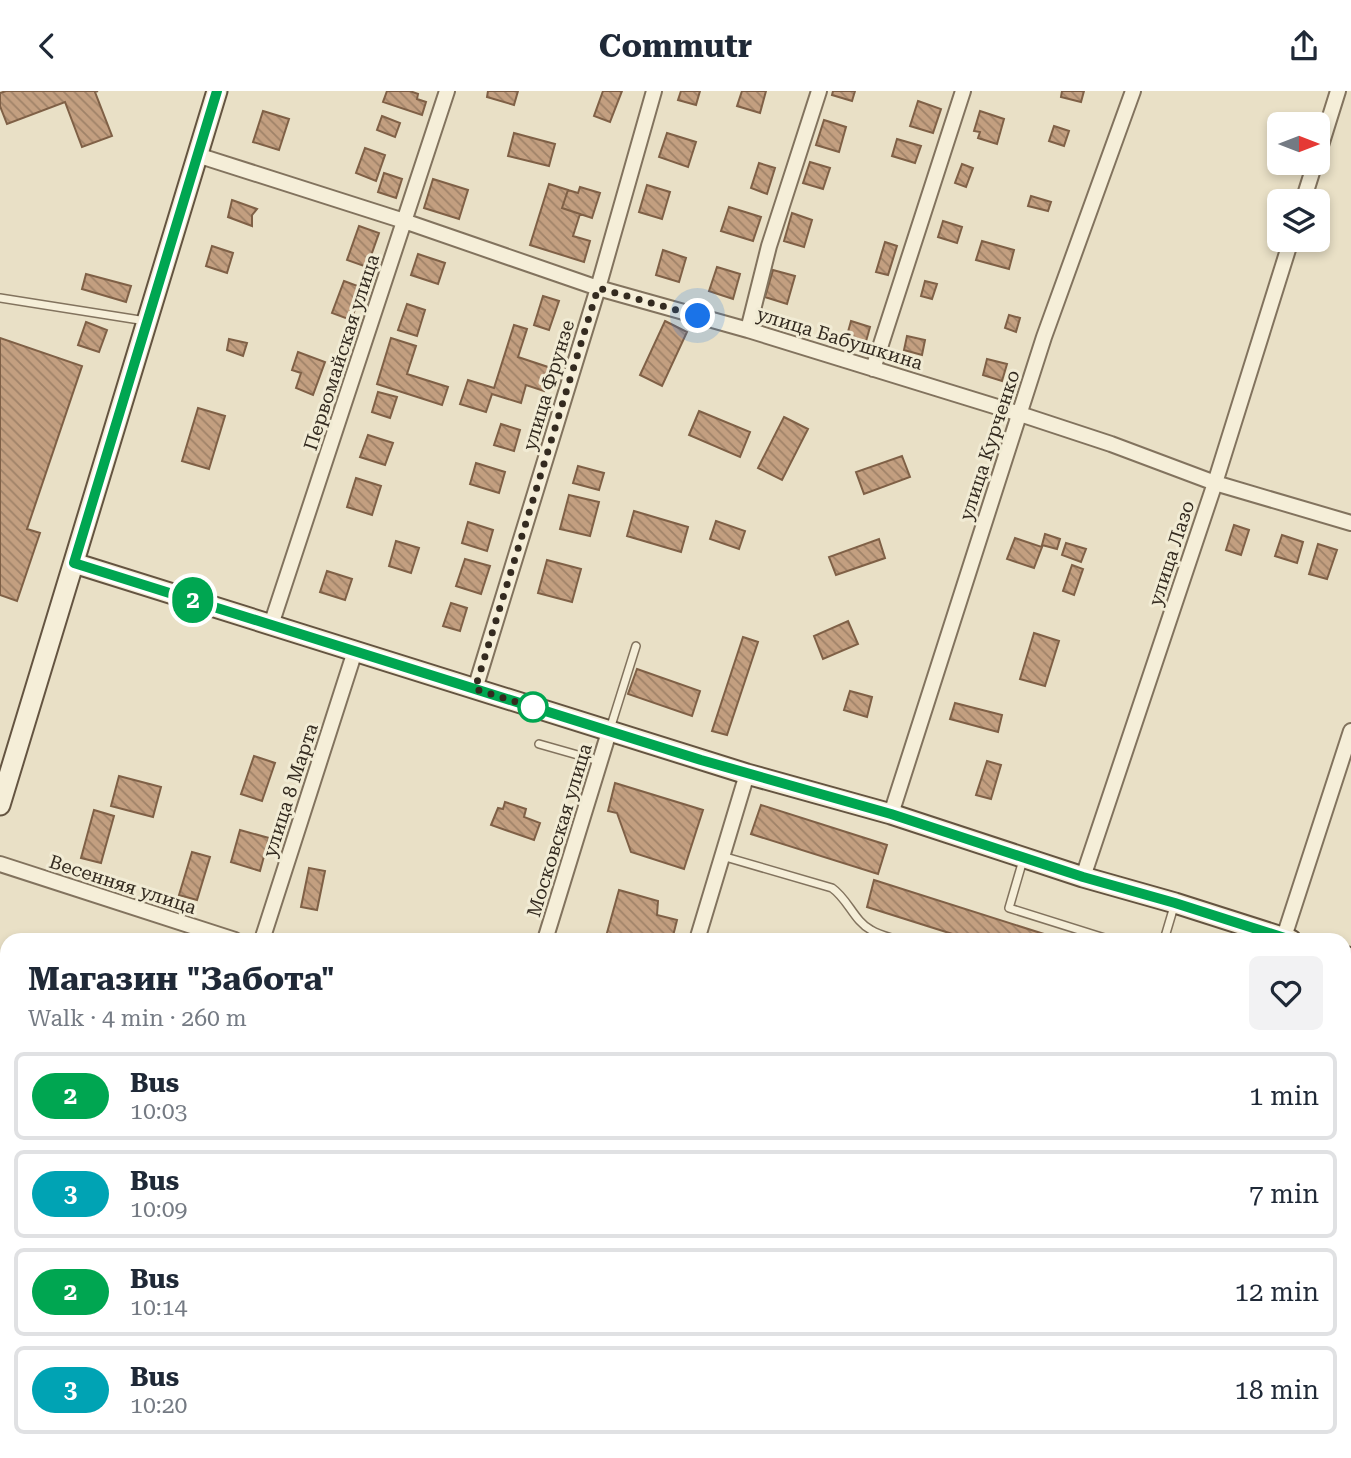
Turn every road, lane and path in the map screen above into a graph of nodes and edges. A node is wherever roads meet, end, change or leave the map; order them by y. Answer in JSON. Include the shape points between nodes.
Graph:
{"nodes":[{"id":1,"x":217,"y":91,"type":"edge"},
{"id":2,"x":447,"y":91,"type":"edge"},
{"id":3,"x":654,"y":91,"type":"edge"},
{"id":4,"x":819,"y":91,"type":"edge"},
{"id":5,"x":963,"y":91,"type":"edge"},
{"id":6,"x":1133,"y":91,"type":"edge"},
{"id":7,"x":1338,"y":91,"type":"edge"},
{"id":8,"x":1330,"y":117,"type":"edge"},
{"id":9,"x":197,"y":155,"type":"junction"},
{"id":10,"x":404,"y":221,"type":"junction"},
{"id":11,"x":1287,"y":252,"type":"edge"},
{"id":12,"x":598,"y":288,"type":"junction"},
{"id":13,"x":0,"y":298,"type":"edge"},
{"id":14,"x":147,"y":322,"type":"junction"},
{"id":15,"x":748,"y":330,"type":"junction"},
{"id":16,"x":873,"y":369,"type":"junction"},
{"id":17,"x":1020,"y":414,"type":"junction"},
{"id":18,"x":1215,"y":483,"type":"junction"},
{"id":19,"x":1351,"y":523,"type":"edge"},
{"id":20,"x":74,"y":563,"type":"junction"},
{"id":21,"x":271,"y":625,"type":"junction"},
{"id":22,"x":636,"y":646,"type":"dead end"},
{"id":23,"x":355,"y":651,"type":"junction"},
{"id":24,"x":475,"y":689,"type":"junction"},
{"id":25,"x":609,"y":731,"type":"junction"},
{"id":26,"x":1350,"y":739,"type":"edge"},
{"id":27,"x":539,"y":744,"type":"dead end"},
{"id":28,"x":600,"y":761,"type":"junction"},
{"id":29,"x":747,"y":774,"type":"junction"},
{"id":30,"x":0,"y":805,"type":"edge"},
{"id":31,"x":891,"y":814,"type":"junction"},
{"id":32,"x":722,"y":856,"type":"junction"},
{"id":33,"x":1024,"y":857,"type":"junction"},
{"id":34,"x":0,"y":864,"type":"edge"},
{"id":35,"x":1083,"y":877,"type":"junction"},
{"id":36,"x":1175,"y":903,"type":"junction"},
{"id":37,"x":213,"y":933,"type":"edge"},
{"id":38,"x":264,"y":933,"type":"edge"},
{"id":39,"x":547,"y":933,"type":"edge"},
{"id":40,"x":699,"y":933,"type":"edge"},
{"id":41,"x":878,"y":933,"type":"edge"},
{"id":42,"x":1089,"y":933,"type":"edge"},
{"id":43,"x":1166,"y":933,"type":"edge"},
{"id":44,"x":1268,"y":933,"type":"edge"},
{"id":45,"x":1288,"y":933,"type":"edge"}],
"edges":[{"from":1,"to":9,"type":"main road"},
{"from":2,"to":10,"type":"street","name":"Первомайская улица"},
{"from":3,"to":12,"type":"street","name":"улица Фрунзе"},
{"from":4,"to":15,"type":"street","via":[[768,246]]},
{"from":5,"to":16,"type":"street"},
{"from":6,"to":17,"type":"street","name":"улица Курченко"},
{"from":7,"to":8,"type":"street"},
{"from":9,"to":10,"type":"street","name":"улица Бабушкина"},
{"from":9,"to":14,"type":"main road"},
{"from":10,"to":12,"type":"street","name":"улица Бабушкина"},
{"from":10,"to":21,"type":"street","name":"Первомайская улица"},
{"from":11,"to":18,"type":"street","name":"улица Лазо"},
{"from":12,"to":15,"type":"street","name":"улица Бабушкина"},
{"from":12,"to":24,"type":"street","name":"улица Фрунзе"},
{"from":13,"to":14,"type":"lane"},
{"from":14,"to":20,"type":"main road"},
{"from":15,"to":16,"type":"street","name":"улица Бабушкина"},
{"from":16,"to":17,"type":"street","name":"улица Бабушкина"},
{"from":17,"to":18,"type":"street","name":"улица Бабушкина"},
{"from":17,"to":31,"type":"street","name":"улица Курченко"},
{"from":18,"to":19,"type":"street","name":"улица Бабушкина"},
{"from":18,"to":35,"type":"street","name":"улица Лазо"},
{"from":20,"to":21,"type":"main road"},
{"from":20,"to":30,"type":"main road"},
{"from":21,"to":23,"type":"main road"},
{"from":22,"to":25,"type":"lane"},
{"from":23,"to":24,"type":"main road"},
{"from":23,"to":38,"type":"street","name":"улица 8 Марта"},
{"from":24,"to":25,"type":"main road"},
{"from":25,"to":28,"type":"street","name":"Московская улица"},
{"from":25,"to":29,"type":"main road"},
{"from":26,"to":45,"type":"street"},
{"from":27,"to":28,"type":"lane"},
{"from":28,"to":39,"type":"street","name":"Московская улица"},
{"from":29,"to":31,"type":"main road"},
{"from":29,"to":32,"type":"street"},
{"from":31,"to":33,"type":"main road"},
{"from":32,"to":40,"type":"street"},
{"from":32,"to":41,"type":"lane","via":[[832,888],[869,930]]},
{"from":33,"to":35,"type":"main road"},
{"from":33,"to":42,"type":"lane","via":[[1009,908]]},
{"from":34,"to":37,"type":"street","name":"Весенняя улица"},
{"from":35,"to":36,"type":"main road"},
{"from":36,"to":43,"type":"lane"},
{"from":36,"to":44,"type":"main road"}]}
